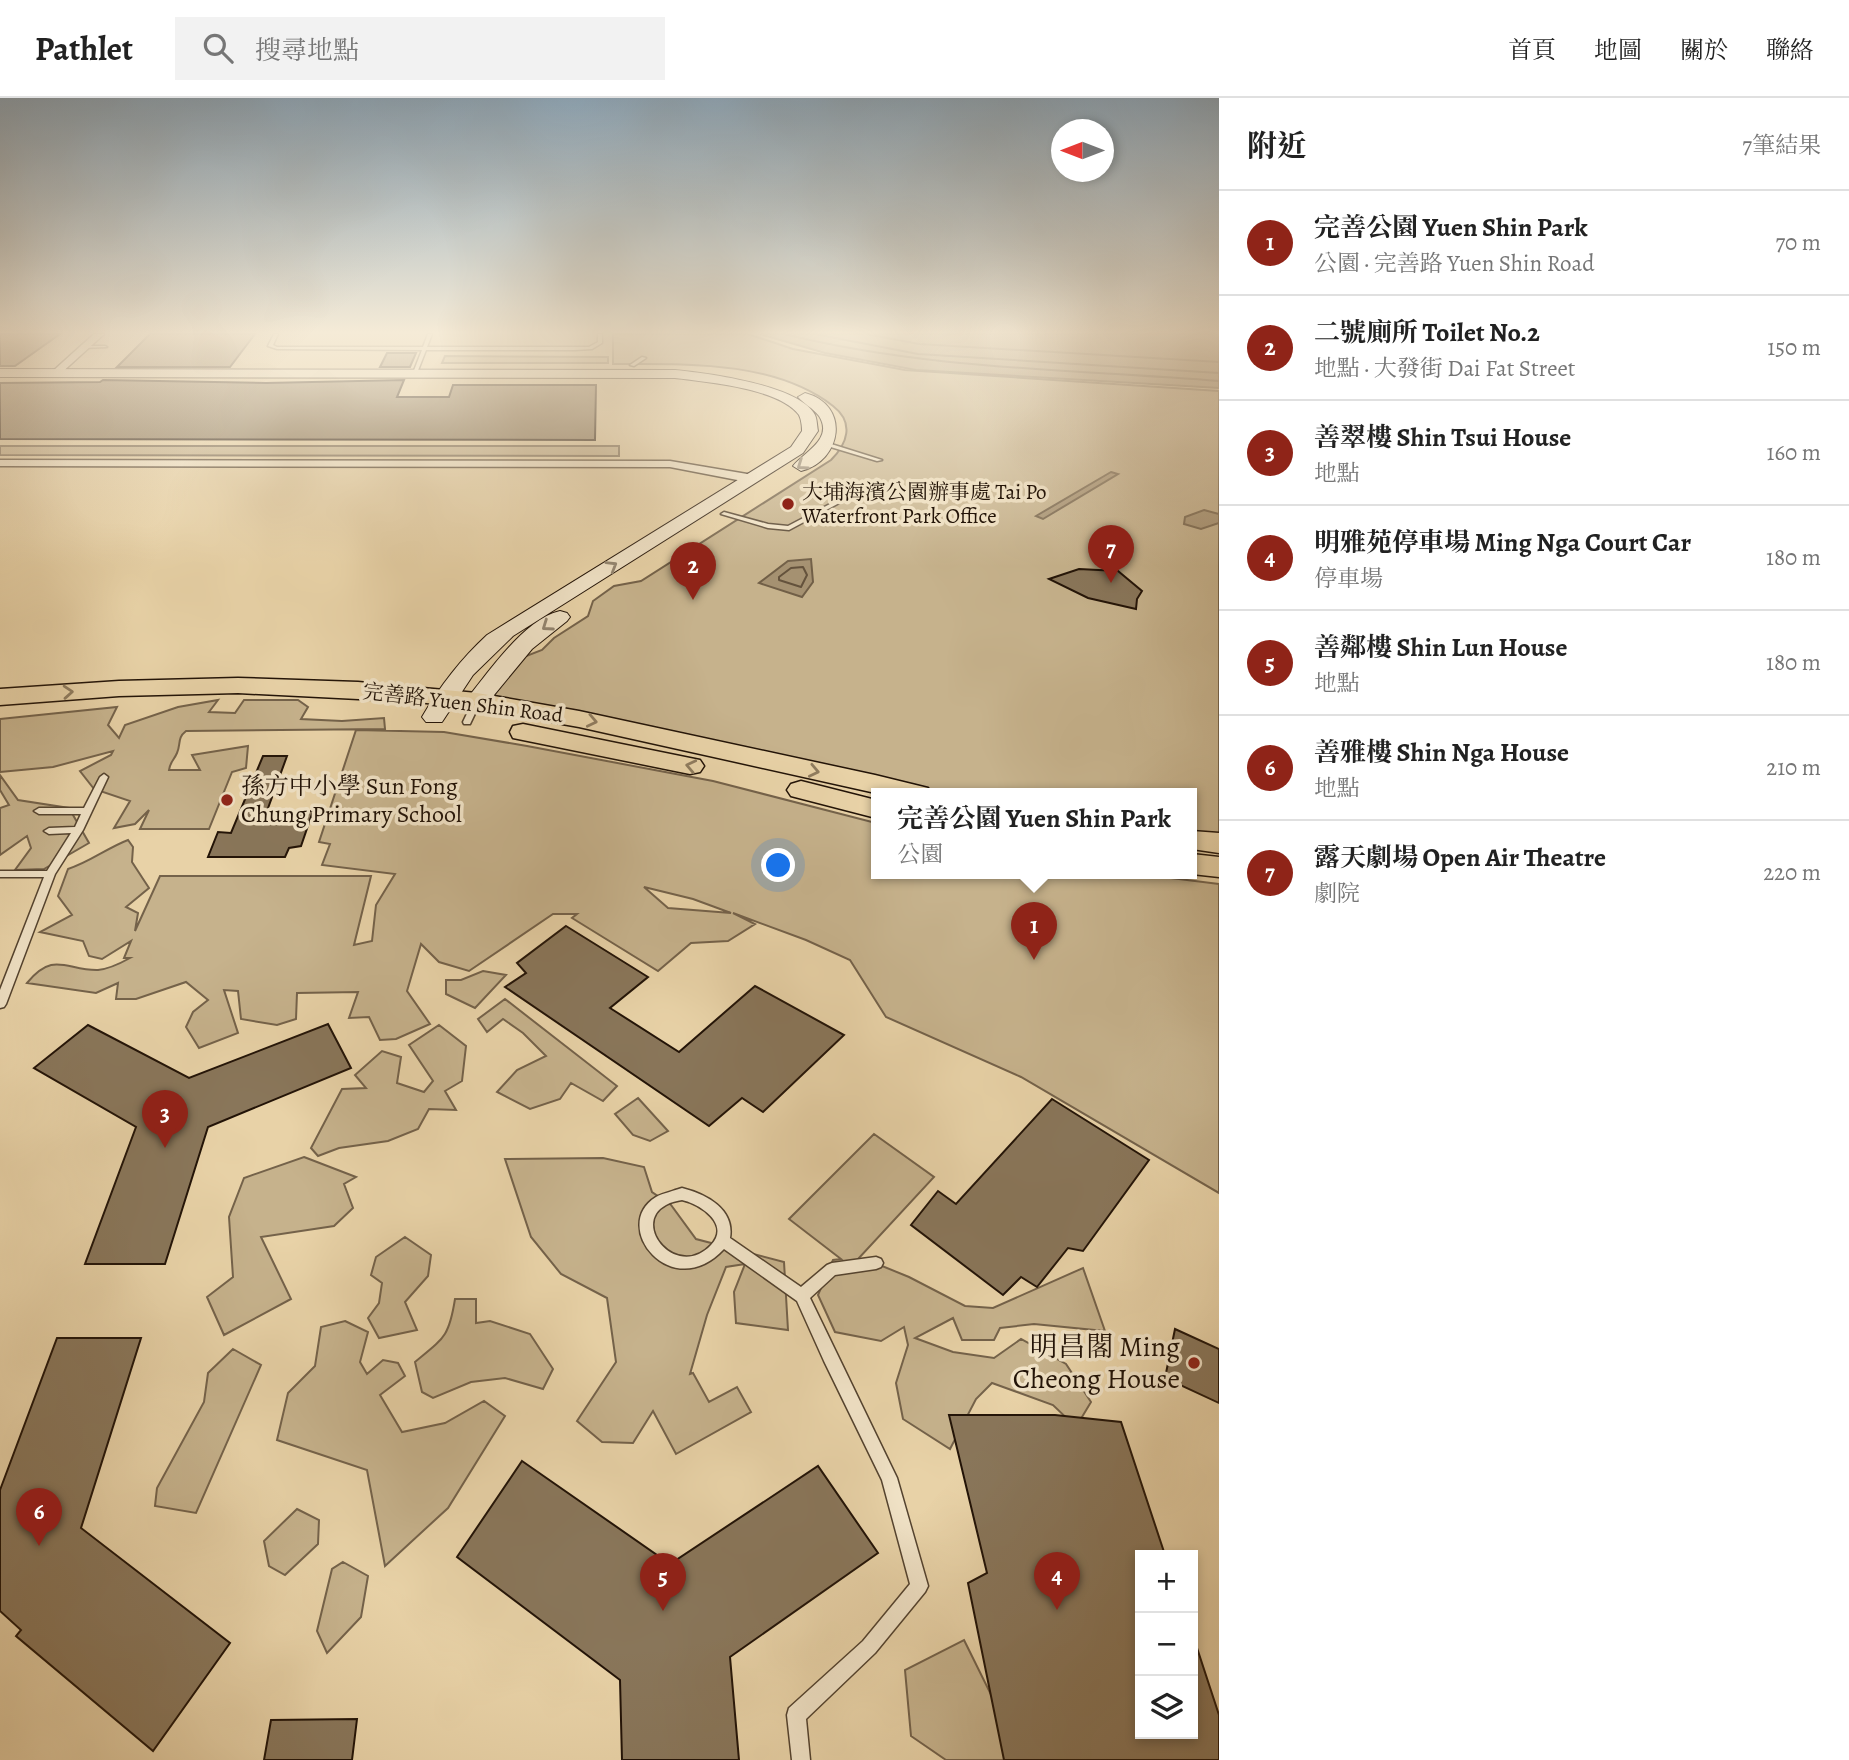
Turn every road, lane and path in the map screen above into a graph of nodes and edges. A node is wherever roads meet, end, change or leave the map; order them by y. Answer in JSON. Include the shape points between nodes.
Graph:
{"nodes":[{"id":1,"x":802,"y":412,"type":"edge"},
{"id":2,"x":823,"y":412,"type":"edge"},
{"id":3,"x":826,"y":444,"type":"junction"},
{"id":4,"x":879,"y":460,"type":"dead end"},
{"id":5,"x":0,"y":463,"type":"edge"},
{"id":6,"x":753,"y":479,"type":"junction"},
{"id":7,"x":853,"y":494,"type":"dead end"},
{"id":8,"x":724,"y":514,"type":"junction"},
{"id":9,"x":639,"y":567,"type":"dead end"},
{"id":10,"x":568,"y":611,"type":"dead end"},
{"id":11,"x":0,"y":698,"type":"edge"},
{"id":12,"x":439,"y":707,"type":"junction"},
{"id":13,"x":472,"y":712,"type":"junction"},
{"id":14,"x":0,"y":717,"type":"edge"},
{"id":15,"x":104,"y":777,"type":"dead end"},
{"id":16,"x":891,"y":788,"type":"edge"},
{"id":17,"x":871,"y":807,"type":"edge"},
{"id":18,"x":39,"y":811,"type":"dead end"},
{"id":19,"x":88,"y":811,"type":"junction"},
{"id":20,"x":78,"y":830,"type":"junction"},
{"id":21,"x":49,"y":831,"type":"dead end"},
{"id":22,"x":1197,"y":841,"type":"edge"},
{"id":23,"x":1219,"y":843,"type":"edge"},
{"id":24,"x":1197,"y":865,"type":"edge"},
{"id":25,"x":1219,"y":867,"type":"edge"},
{"id":26,"x":0,"y":874,"type":"edge"},
{"id":27,"x":50,"y":874,"type":"junction"},
{"id":28,"x":0,"y":1004,"type":"edge"},
{"id":29,"x":722,"y":1240,"type":"junction"},
{"id":30,"x":876,"y":1263,"type":"dead end"},
{"id":31,"x":802,"y":1296,"type":"junction"},
{"id":32,"x":801,"y":1760,"type":"edge"}],
"edges":[{"from":1,"to":6,"type":"street","via":[[810,433],[802,445]]},
{"from":2,"to":3,"type":"street","via":[[832,431]]},
{"from":3,"to":4,"type":"lane"},
{"from":3,"to":8,"type":"street","one_way":true,"via":[[806,463]]},
{"from":5,"to":6,"type":"street","via":[[666,464]]},
{"from":12,"to":6,"type":"street","one_way":true,"via":[[482,651],[505,631]]},
{"from":7,"to":8,"type":"lane","via":[[789,528]]},
{"from":8,"to":9,"type":"street"},
{"from":10,"to":13,"type":"street","one_way":true,"via":[[524,644]]},
{"from":11,"to":12,"type":"main road","name":"完善路 Yuen Shin Road","one_way":true,"via":[[255,686],[342,688]]},
{"from":12,"to":13,"type":"main road","name":"完善路 Yuen Shin Road"},
{"from":12,"to":14,"type":"main road","name":"完善路 Yuen Shin Road","via":[[225,703]]},
{"from":13,"to":16,"type":"main road","name":"完善路 Yuen Shin Road","one_way":true,"via":[[630,729]]},
{"from":17,"to":13,"type":"main road","name":"完善路 Yuen Shin Road","one_way":true},
{"from":15,"to":19,"type":"lane"},
{"from":18,"to":19,"type":"lane"},
{"from":19,"to":20,"type":"lane"},
{"from":20,"to":21,"type":"lane"},
{"from":20,"to":27,"type":"lane"},
{"from":22,"to":23,"type":"main road"},
{"from":24,"to":25,"type":"main road"},
{"from":26,"to":27,"type":"lane"},
{"from":27,"to":28,"type":"lane"},
{"from":29,"to":29,"type":"lane","via":[[705,1258],[679,1263],[655,1250],[648,1240],[646,1218],[670,1196],[694,1196],[706,1201],[721,1218]]},
{"from":29,"to":31,"type":"lane"},
{"from":30,"to":31,"type":"lane","via":[[832,1269]]},
{"from":31,"to":32,"type":"lane","via":[[889,1478],[919,1586],[869,1647],[796,1715]]}]}
